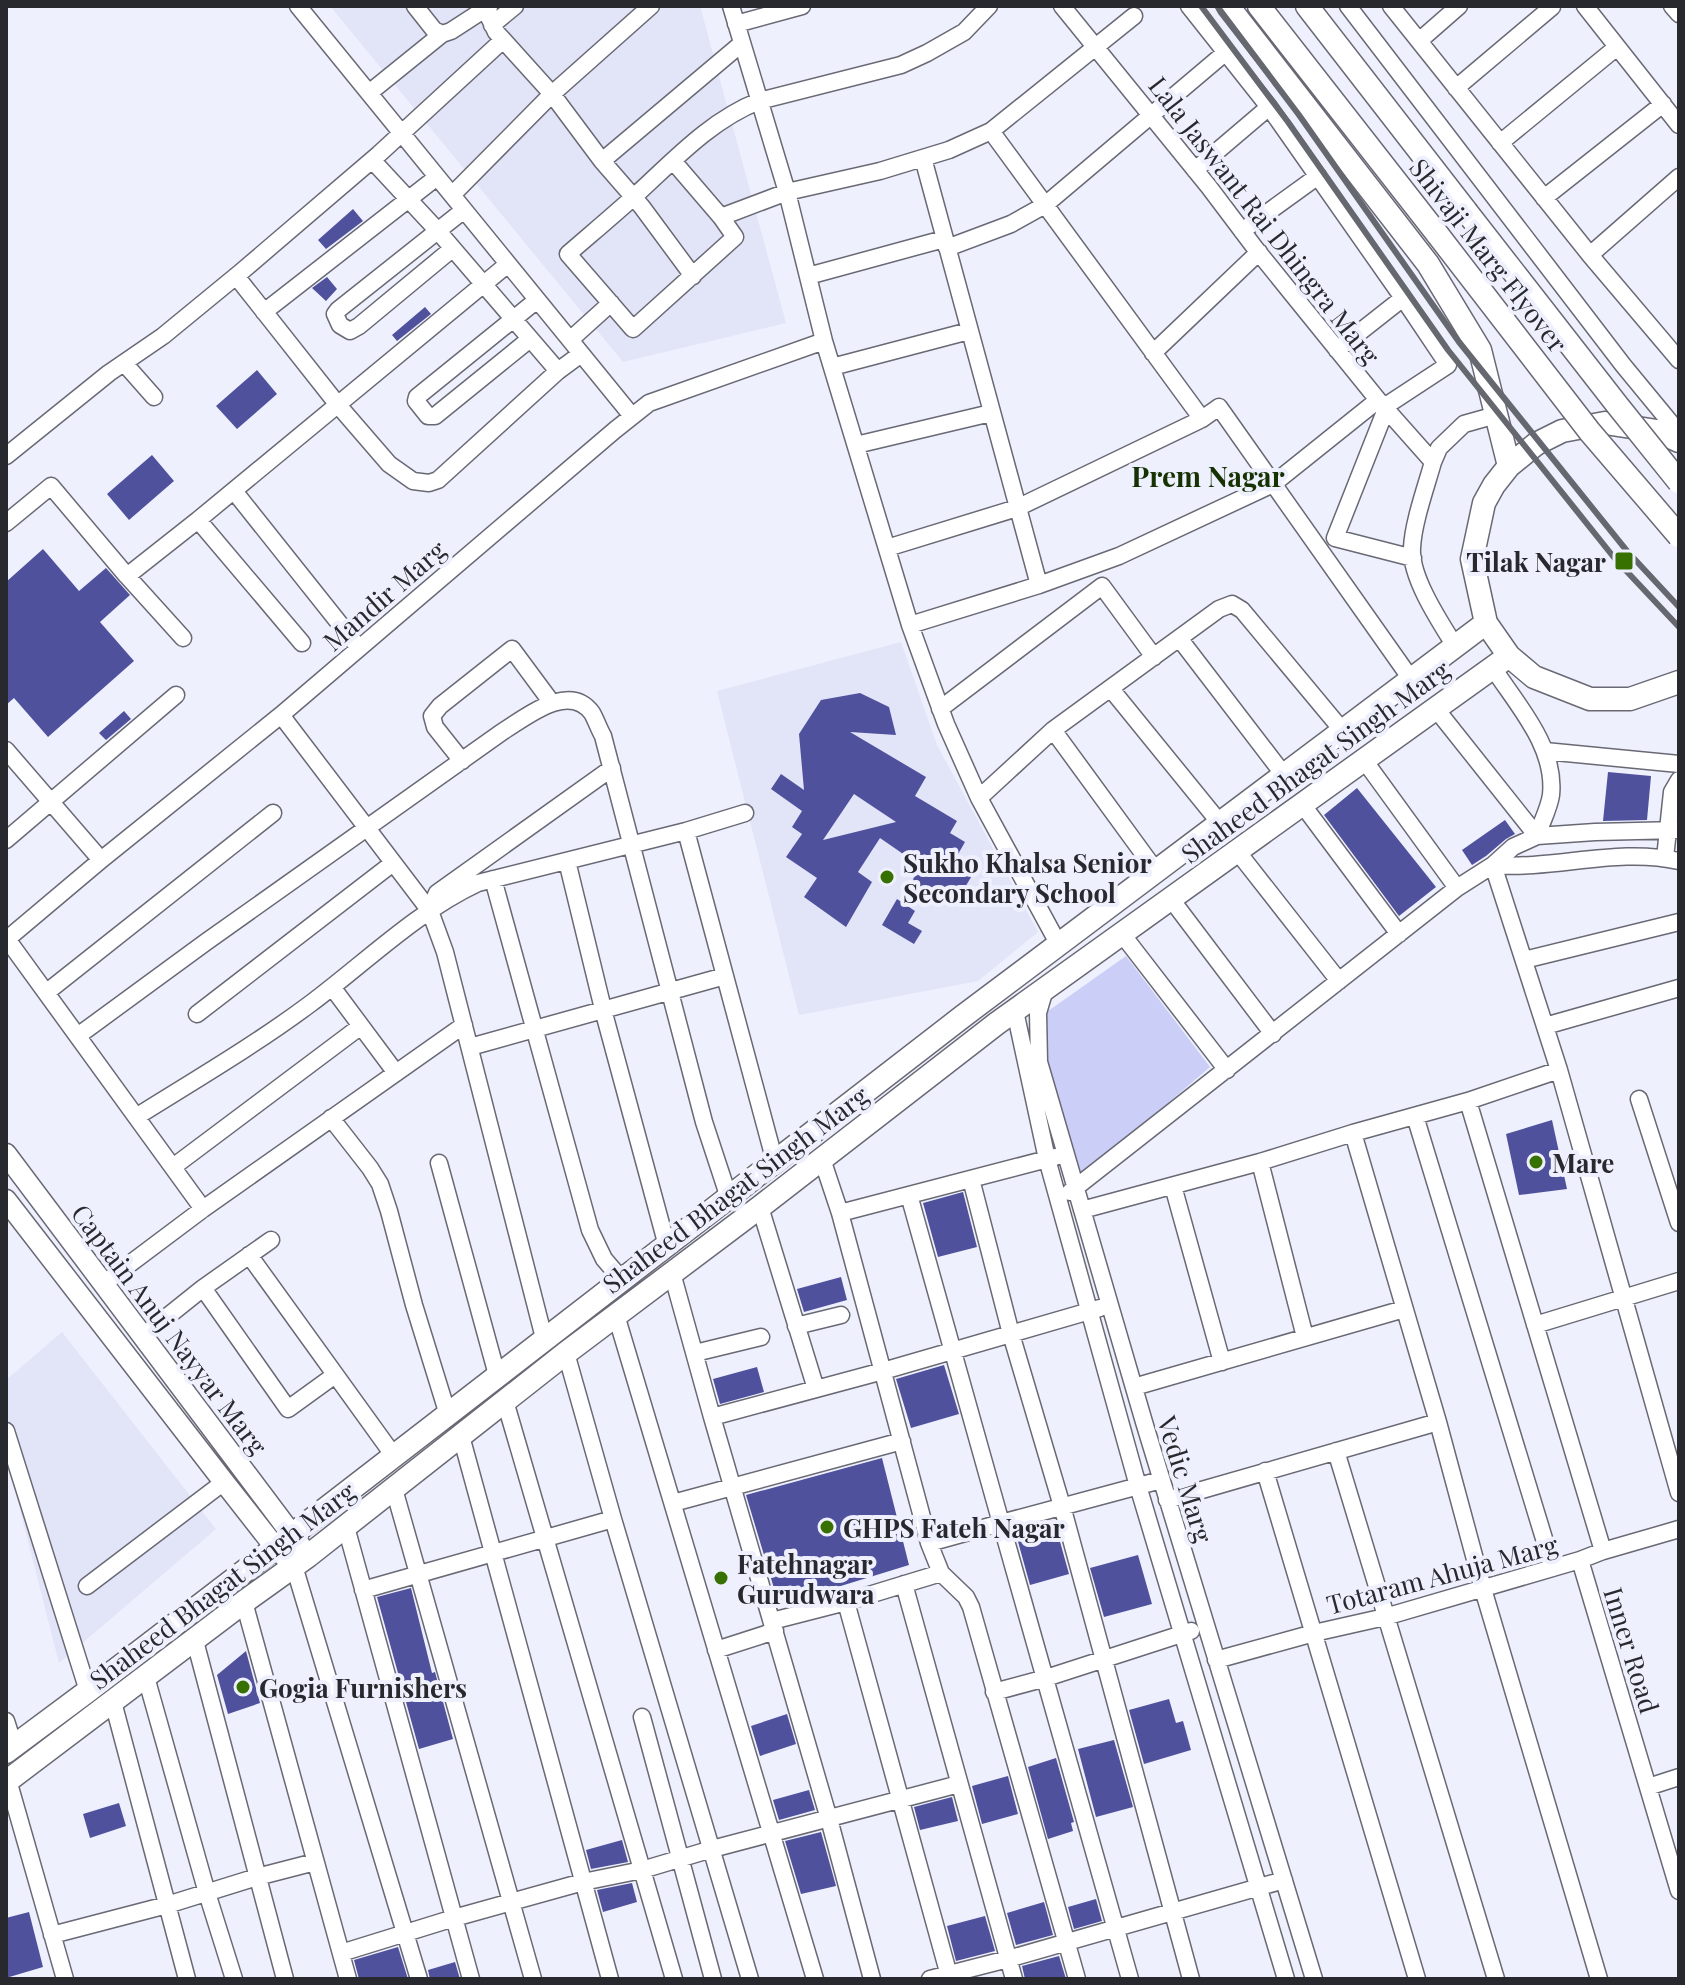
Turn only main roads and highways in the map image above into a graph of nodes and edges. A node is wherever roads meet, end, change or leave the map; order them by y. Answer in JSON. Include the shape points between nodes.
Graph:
{"nodes":[{"id":1,"x":1228,"y":6,"type":"edge"},
{"id":2,"x":1259,"y":6,"type":"edge"},
{"id":3,"x":1307,"y":6,"type":"edge"},
{"id":4,"x":1679,"y":441,"type":"edge"},
{"id":5,"x":1509,"y":466,"type":"junction"},
{"id":6,"x":1679,"y":482,"type":"edge"},
{"id":7,"x":1679,"y":536,"type":"edge"},
{"id":8,"x":1486,"y":623,"type":"junction"},
{"id":9,"x":1501,"y":662,"type":"junction"},
{"id":10,"x":1679,"y":682,"type":"edge"},
{"id":11,"x":10,"y":1749,"type":"edge"},
{"id":12,"x":7,"y":1781,"type":"edge"}],
"edges":[{"from":1,"to":5,"type":"main road","via":[[1428,264],[1480,350]]},
{"from":2,"to":7,"type":"main road","name":"Shivaji Marg Flyover","bridge":true,"via":[[1590,432]]},
{"from":3,"to":6,"type":"main road","name":"Shivaji Marg Flyover","bridge":true},
{"from":4,"to":5,"type":"main road","via":[[1657,431],[1605,423],[1562,431]]},
{"from":5,"to":8,"type":"main road","via":[[1484,503],[1472,559]]},
{"from":8,"to":9,"type":"main road"},
{"from":8,"to":11,"type":"main road","name":"Shaheed Bhagat Singh Marg","via":[[962,1017]]},
{"from":9,"to":10,"type":"main road","via":[[1590,699],[1630,699]]},
{"from":9,"to":12,"type":"main road","name":"Shaheed Bhagat Singh Marg","via":[[1015,1011]]}]}
